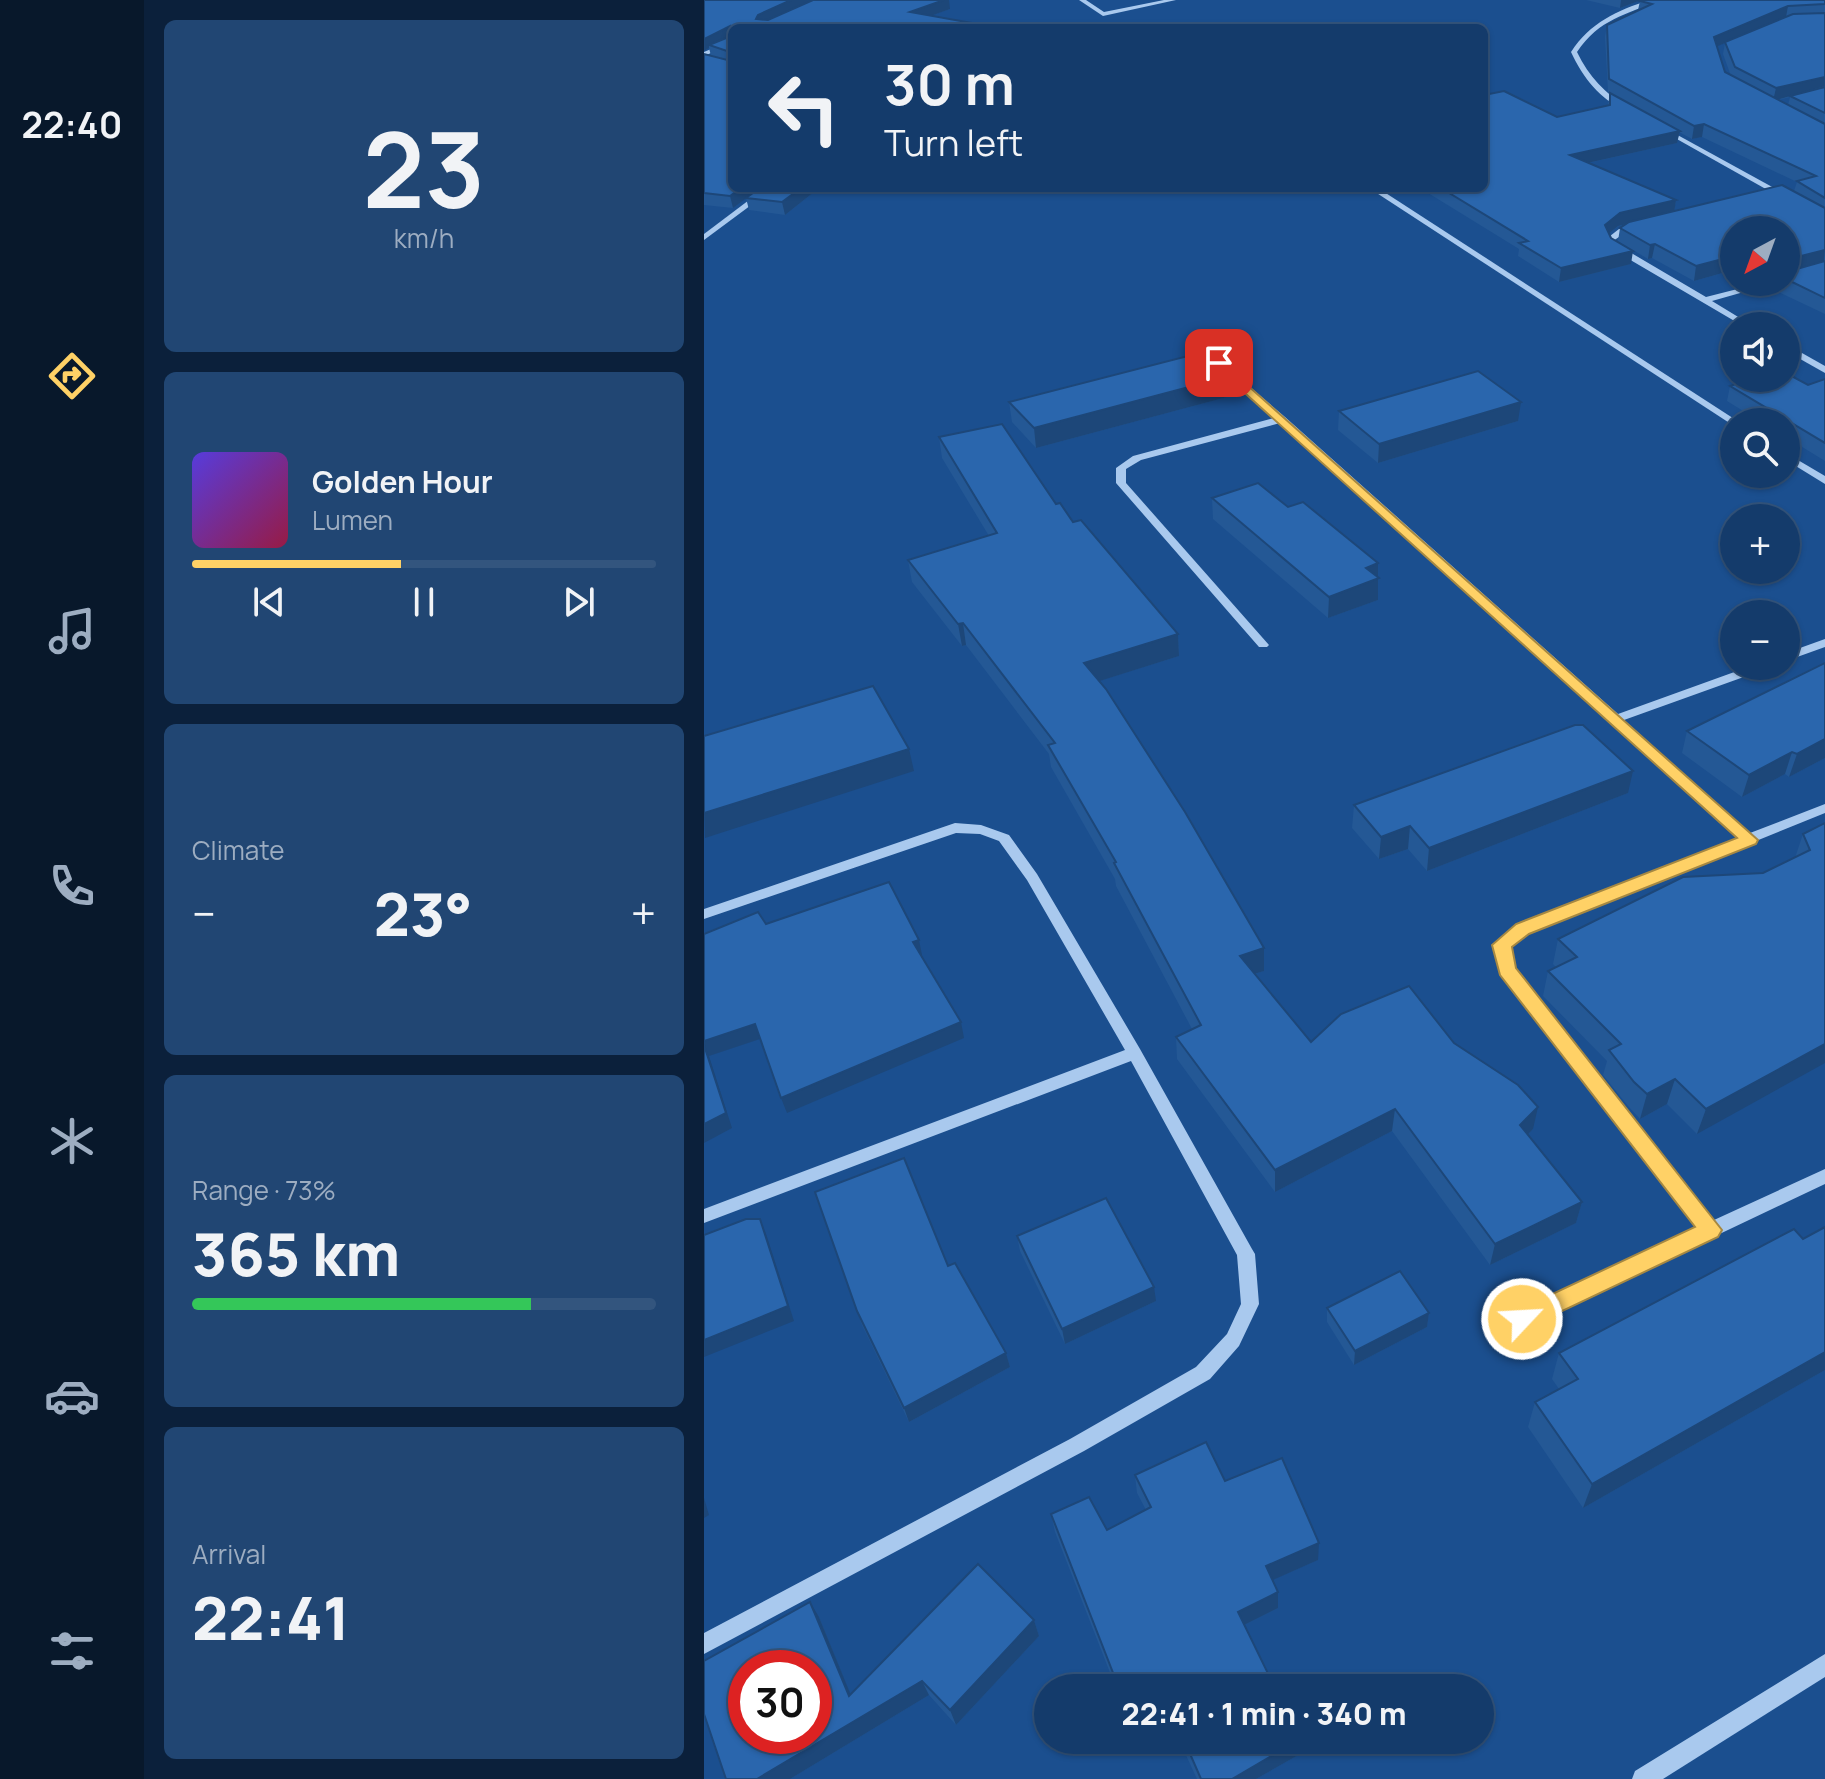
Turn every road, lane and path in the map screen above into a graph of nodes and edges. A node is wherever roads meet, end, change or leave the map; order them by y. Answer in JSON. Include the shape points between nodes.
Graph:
{"nodes":[{"id":1,"x":1082,"y":0,"type":"edge"},
{"id":2,"x":1173,"y":0,"type":"edge"},
{"id":3,"x":1656,"y":0,"type":"edge"},
{"id":4,"x":728,"y":44,"type":"edge"},
{"id":5,"x":704,"y":57,"type":"edge"},
{"id":6,"x":718,"y":63,"type":"edge"},
{"id":7,"x":1633,"y":112,"type":"edge"},
{"id":8,"x":1646,"y":120,"type":"edge"},
{"id":9,"x":765,"y":192,"type":"edge"},
{"id":10,"x":1379,"y":192,"type":"edge"},
{"id":11,"x":1790,"y":199,"type":"edge"},
{"id":12,"x":1651,"y":224,"type":"edge"},
{"id":13,"x":704,"y":238,"type":"edge"},
{"id":14,"x":1721,"y":296,"type":"edge"},
{"id":15,"x":1705,"y":300,"type":"junction"},
{"id":16,"x":1725,"y":312,"type":"edge"},
{"id":17,"x":1800,"y":355,"type":"edge"},
{"id":18,"x":1219,"y":363,"type":"edge"},
{"id":19,"x":1825,"y":370,"type":"edge"},
{"id":20,"x":1720,"y":413,"type":"edge"},
{"id":21,"x":1282,"y":419,"type":"junction"},
{"id":22,"x":1800,"y":465,"type":"edge"},
{"id":23,"x":1825,"y":481,"type":"edge"},
{"id":24,"x":1825,"y":643,"type":"edge"},
{"id":25,"x":1263,"y":645,"type":"dead end"},
{"id":26,"x":1800,"y":652,"type":"edge"},
{"id":27,"x":1723,"y":680,"type":"edge"},
{"id":28,"x":1616,"y":719,"type":"junction"},
{"id":29,"x":1825,"y":808,"type":"edge"},
{"id":30,"x":1750,"y":840,"type":"junction"},
{"id":31,"x":704,"y":914,"type":"edge"},
{"id":32,"x":1135,"y":1053,"type":"junction"},
{"id":33,"x":1825,"y":1176,"type":"edge"},
{"id":34,"x":704,"y":1216,"type":"edge"},
{"id":35,"x":1711,"y":1230,"type":"junction"},
{"id":36,"x":1522,"y":1319,"type":"dead end"},
{"id":37,"x":704,"y":1644,"type":"edge"},
{"id":38,"x":1825,"y":1665,"type":"edge"},
{"id":39,"x":1643,"y":1779,"type":"edge"}],
"edges":[{"from":1,"to":2,"type":"street","via":[[1103,14]]},
{"from":3,"to":7,"type":"street","via":[[1592,27],[1574,52],[1582,71],[1606,98]]},
{"from":4,"to":5,"type":"street"},
{"from":5,"to":6,"type":"street"},
{"from":8,"to":11,"type":"street"},
{"from":9,"to":13,"type":"street"},
{"from":10,"to":20,"type":"street"},
{"from":12,"to":15,"type":"street","via":[[1609,240]]},
{"from":14,"to":15,"type":"street"},
{"from":15,"to":16,"type":"street"},
{"from":17,"to":19,"type":"street"},
{"from":18,"to":21,"type":"street"},
{"from":21,"to":25,"type":"street","via":[[1137,458],[1121,468],[1121,483]]},
{"from":21,"to":28,"type":"street"},
{"from":22,"to":23,"type":"street"},
{"from":24,"to":26,"type":"street"},
{"from":27,"to":28,"type":"street"},
{"from":28,"to":30,"type":"street"},
{"from":29,"to":30,"type":"street"},
{"from":30,"to":35,"type":"street","via":[[1523,929],[1502,945],[1507,970]]},
{"from":31,"to":32,"type":"street","via":[[955,828],[981,830],[1004,838],[1032,877]]},
{"from":32,"to":34,"type":"street"},
{"from":32,"to":37,"type":"street","via":[[1246,1254],[1250,1304],[1233,1340],[1203,1373]]},
{"from":33,"to":35,"type":"street"},
{"from":35,"to":36,"type":"street"},
{"from":38,"to":39,"type":"street"}]}
